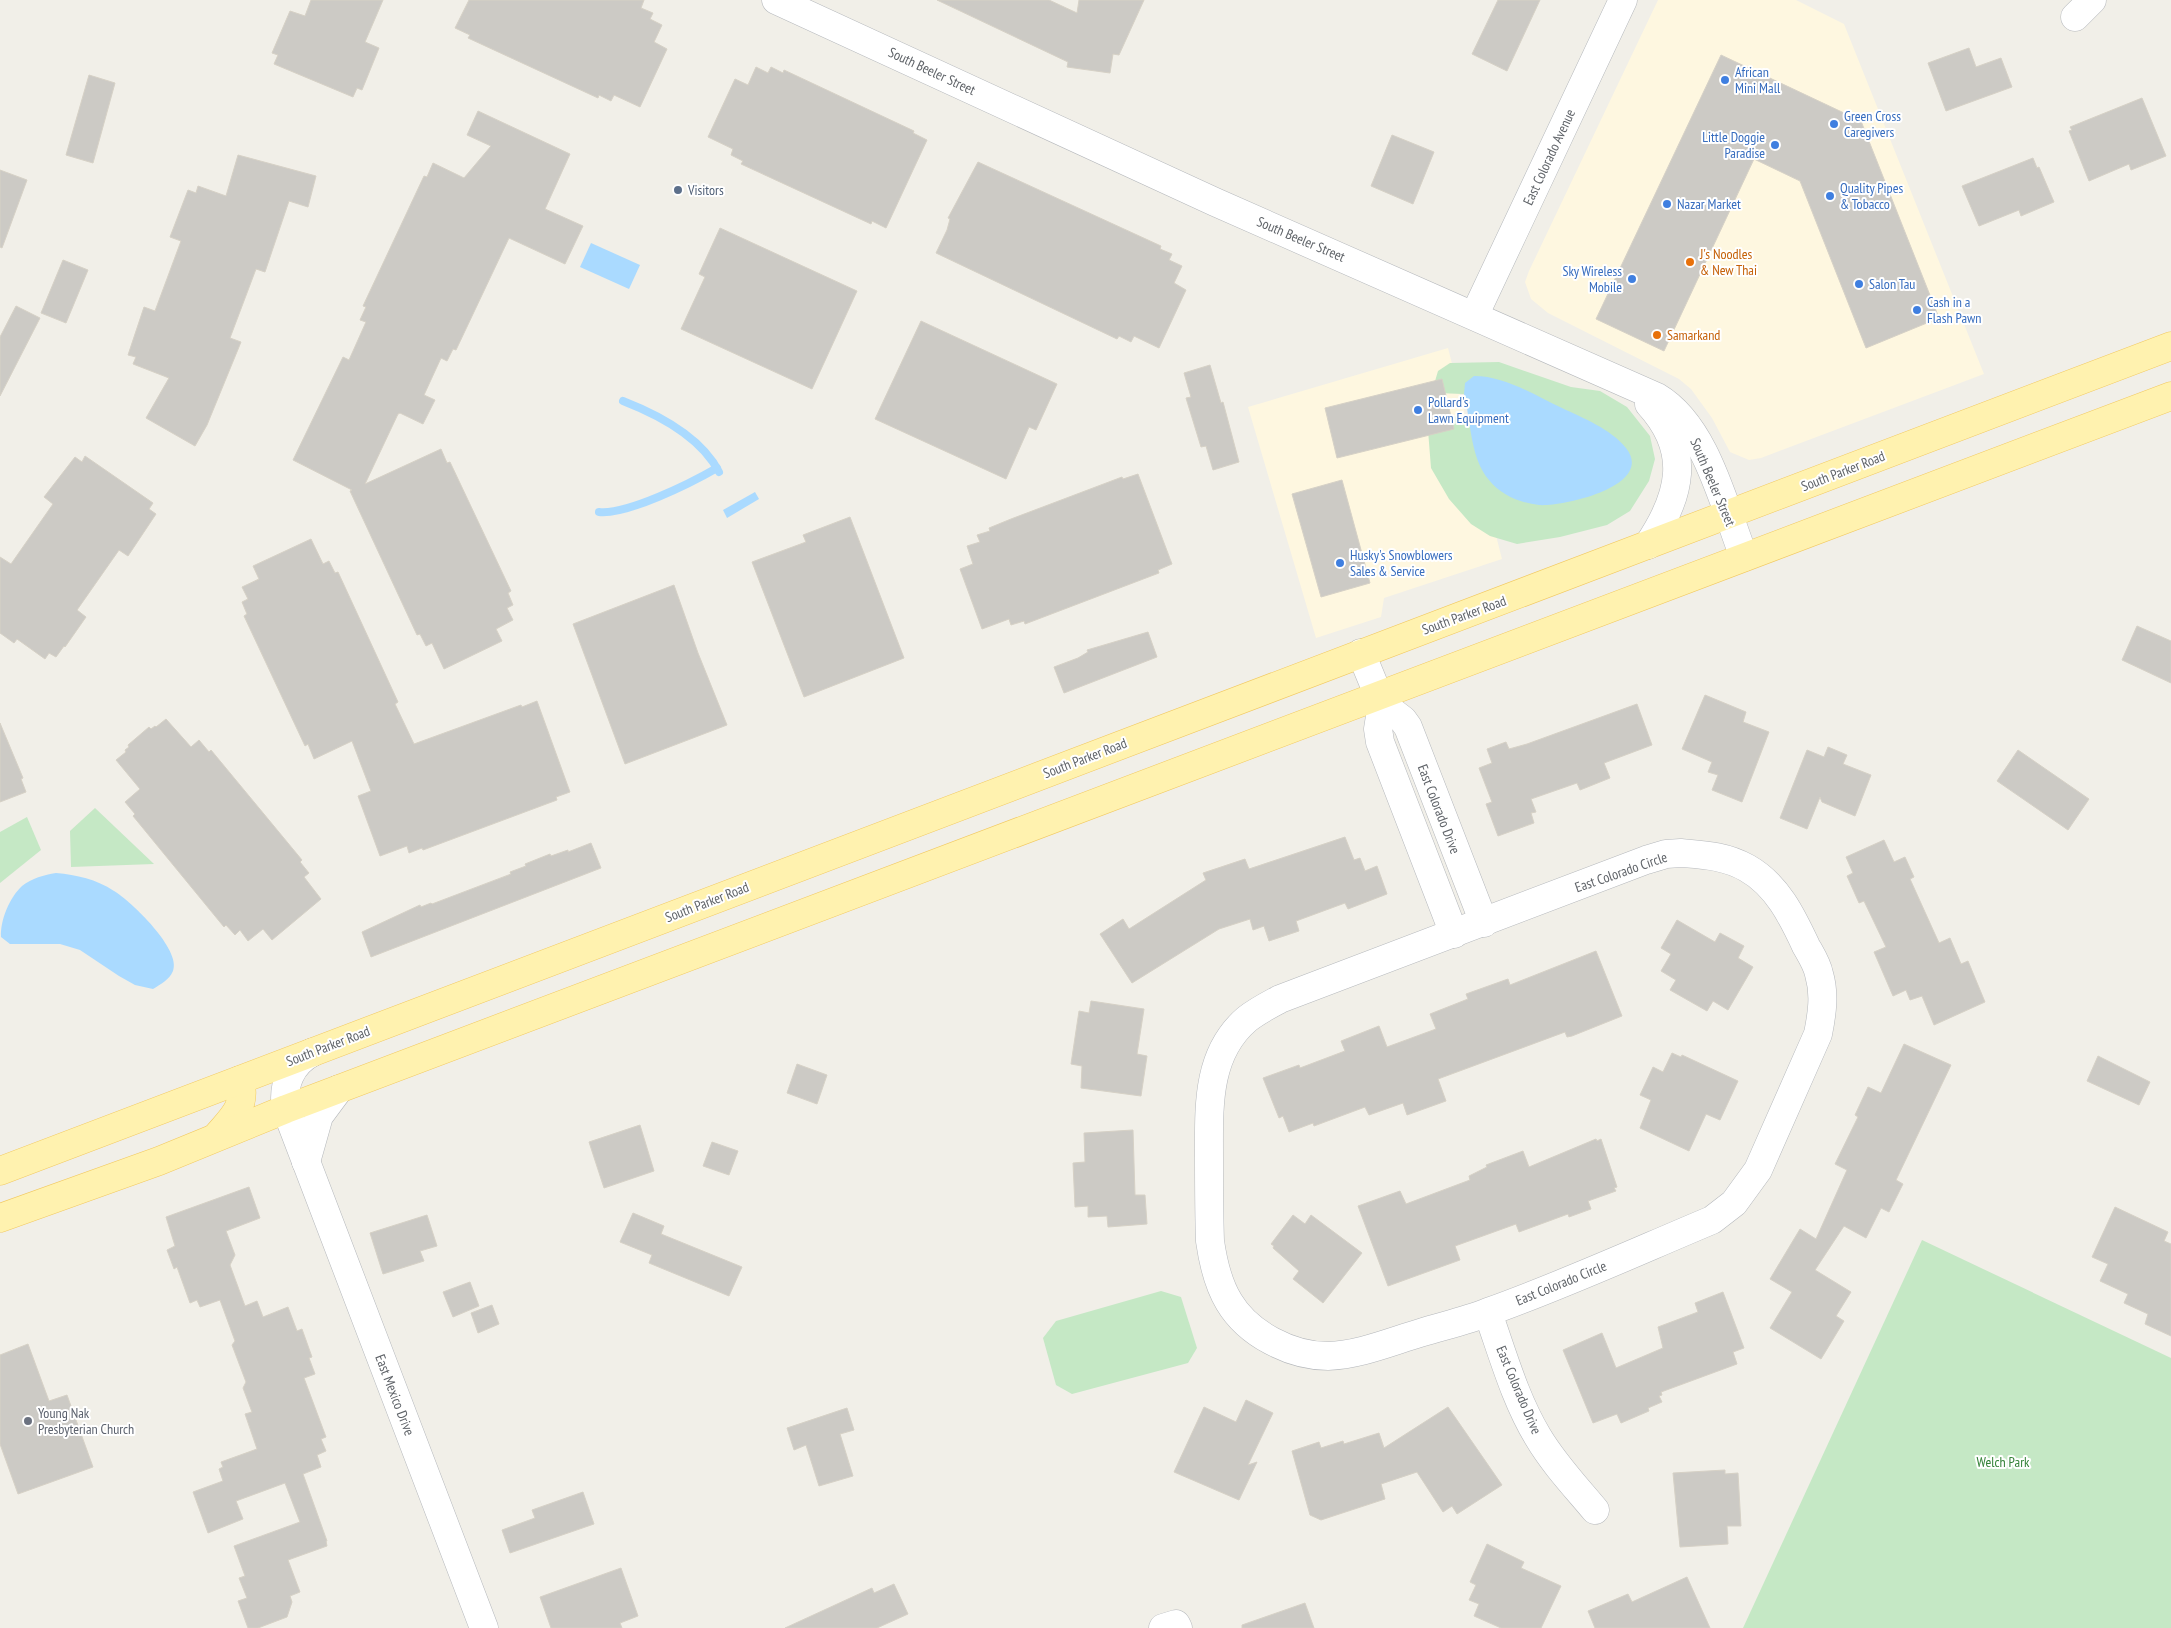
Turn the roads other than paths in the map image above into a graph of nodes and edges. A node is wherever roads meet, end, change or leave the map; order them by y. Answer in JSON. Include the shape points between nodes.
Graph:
{"nodes":[{"id":1,"x":776,"y":0,"type":"edge"},
{"id":2,"x":1623,"y":0,"type":"edge"},
{"id":3,"x":1475,"y":314,"type":"junction"},
{"id":4,"x":2171,"y":346,"type":"edge"},
{"id":5,"x":1615,"y":376,"type":"junction"},
{"id":6,"x":2171,"y":396,"type":"edge"},
{"id":7,"x":1728,"y":515,"type":"junction"},
{"id":8,"x":1648,"y":545,"type":"junction"},
{"id":9,"x":1744,"y":558,"type":"junction"},
{"id":10,"x":1361,"y":653,"type":"junction"},
{"id":11,"x":1381,"y":700,"type":"junction"},
{"id":12,"x":1484,"y":923,"type":"junction"},
{"id":13,"x":1454,"y":934,"type":"junction"},
{"id":14,"x":313,"y":1052,"type":"junction"},
{"id":15,"x":240,"y":1080,"type":"junction"},
{"id":16,"x":340,"y":1089,"type":"junction"},
{"id":17,"x":286,"y":1109,"type":"junction"},
{"id":18,"x":215,"y":1138,"type":"junction"},
{"id":19,"x":306,"y":1162,"type":"junction"},
{"id":20,"x":0,"y":1171,"type":"edge"},
{"id":21,"x":0,"y":1218,"type":"edge"},
{"id":22,"x":1488,"y":1313,"type":"junction"},
{"id":23,"x":1595,"y":1510,"type":"dead end"},
{"id":24,"x":484,"y":1628,"type":"edge"},
{"id":25,"x":1163,"y":1628,"type":"edge"},
{"id":26,"x":1178,"y":1628,"type":"edge"}],
"edges":[{"from":1,"to":3,"type":"street","name":"South Beeler Street","via":[[1215,202]]},
{"from":2,"to":3,"type":"street","name":"East Colorado Avenue"},
{"from":3,"to":5,"type":"street","name":"South Beeler Street"},
{"from":4,"to":7,"type":"main road","name":"South Parker Road"},
{"from":5,"to":7,"type":"street","name":"South Beeler Street","via":[[1649,392],[1677,411],[1704,454]]},
{"from":5,"to":8,"type":"street","via":[[1657,413],[1677,452],[1678,477],[1672,503]]},
{"from":6,"to":9,"type":"main road"},
{"from":7,"to":8,"type":"main road","name":"South Parker Road"},
{"from":7,"to":9,"type":"street","name":"South Beeler Street"},
{"from":8,"to":10,"type":"main road","name":"South Parker Road"},
{"from":9,"to":11,"type":"main road"},
{"from":10,"to":11,"type":"street","name":"East Colorado Drive"},
{"from":10,"to":14,"type":"main road","name":"South Parker Road"},
{"from":11,"to":12,"type":"street","name":"East Colorado Drive","via":[[1408,727]]},
{"from":11,"to":13,"type":"street","via":[[1380,742]]},
{"from":11,"to":16,"type":"main road"},
{"from":12,"to":13,"type":"street","name":"East Colorado Circle"},
{"from":12,"to":22,"type":"street","name":"East Colorado Circle","via":[[1666,854],[1724,858],[1755,874],[1788,908],[1819,973],[1823,1012],[1818,1034],[1758,1170],[1734,1203],[1712,1220]]},
{"from":13,"to":22,"type":"street","name":"East Colorado Circle","via":[[1280,999],[1246,1020],[1228,1041],[1216,1066],[1209,1106],[1210,1241],[1213,1261],[1229,1303],[1248,1325],[1299,1352],[1327,1356],[1354,1353]]},
{"from":14,"to":15,"type":"main road","name":"South Parker Road"},
{"from":14,"to":17,"type":"street","name":"East Mexico Drive","via":[[305,1056],[290,1074],[284,1094]]},
{"from":15,"to":18,"type":"main road","via":[[244,1093],[242,1102]]},
{"from":15,"to":20,"type":"main road","name":"South Parker Road"},
{"from":16,"to":17,"type":"main road"},
{"from":16,"to":19,"type":"street","via":[[319,1116]]},
{"from":17,"to":18,"type":"main road"},
{"from":17,"to":19,"type":"street","name":"East Mexico Drive"},
{"from":18,"to":21,"type":"main road"},
{"from":19,"to":24,"type":"street","name":"East Mexico Drive"},
{"from":22,"to":23,"type":"street","name":"East Colorado Drive","via":[[1513,1383],[1538,1437],[1555,1463]]},
{"from":25,"to":26,"type":"street","via":[[1176,1624]]}]}
